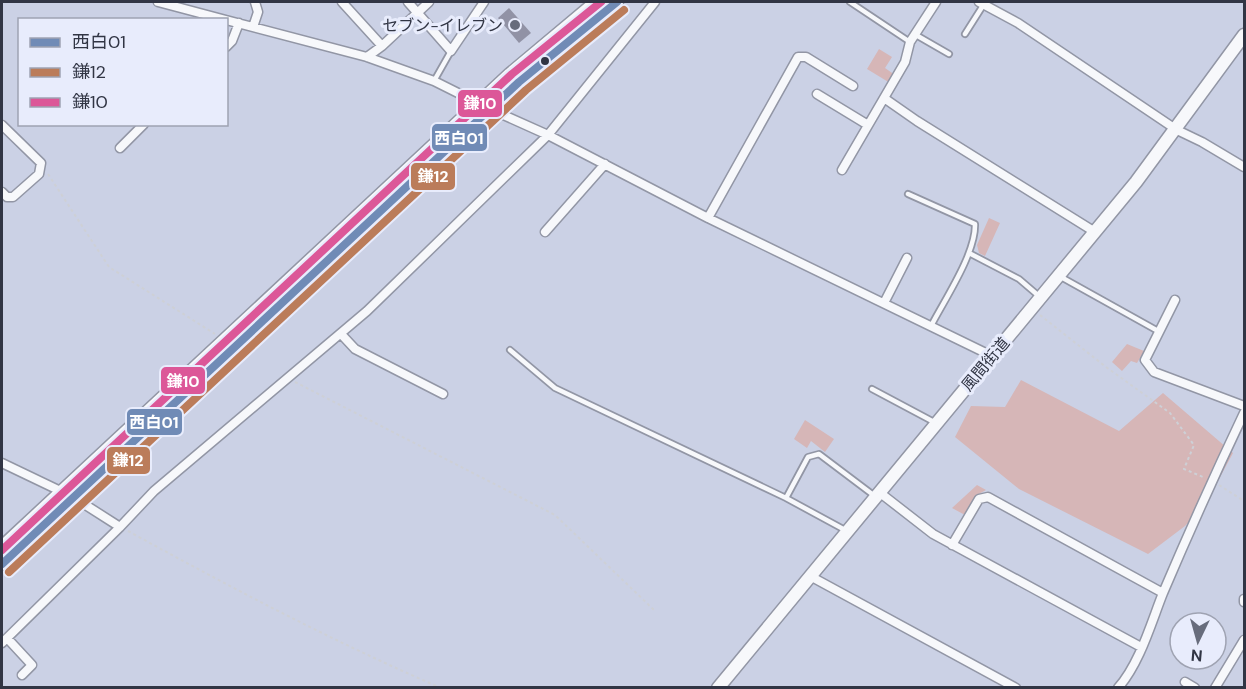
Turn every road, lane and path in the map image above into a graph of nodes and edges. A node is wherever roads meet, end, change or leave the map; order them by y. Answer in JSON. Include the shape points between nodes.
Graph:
{"nodes":[{"id":1,"x":158,"y":2,"type":"edge"},
{"id":2,"x":255,"y":2,"type":"edge"},
{"id":3,"x":342,"y":2,"type":"edge"},
{"id":4,"x":408,"y":2,"type":"edge"},
{"id":5,"x":429,"y":2,"type":"edge"},
{"id":6,"x":484,"y":2,"type":"edge"},
{"id":7,"x":596,"y":2,"type":"edge"},
{"id":8,"x":617,"y":2,"type":"edge"},
{"id":9,"x":655,"y":2,"type":"edge"},
{"id":10,"x":850,"y":2,"type":"edge"},
{"id":11,"x":936,"y":2,"type":"edge"},
{"id":12,"x":981,"y":3,"type":"edge"},
{"id":13,"x":858,"y":4,"type":"edge"},
{"id":14,"x":418,"y":12,"type":"junction"},
{"id":15,"x":218,"y":18,"type":"edge"},
{"id":16,"x":228,"y":20,"type":"edge"},
{"id":17,"x":239,"y":23,"type":"junction"},
{"id":18,"x":253,"y":27,"type":"junction"},
{"id":19,"x":965,"y":34,"type":"dead end"},
{"id":20,"x":1245,"y":35,"type":"edge"},
{"id":21,"x":913,"y":38,"type":"junction"},
{"id":22,"x":228,"y":45,"type":"edge"},
{"id":23,"x":382,"y":46,"type":"junction"},
{"id":24,"x":451,"y":51,"type":"junction"},
{"id":25,"x":949,"y":54,"type":"dead end"},
{"id":26,"x":367,"y":57,"type":"junction"},
{"id":27,"x":434,"y":81,"type":"junction"},
{"id":28,"x":853,"y":86,"type":"dead end"},
{"id":29,"x":817,"y":94,"type":"dead end"},
{"id":30,"x":884,"y":98,"type":"junction"},
{"id":31,"x":484,"y":106,"type":"junction"},
{"id":32,"x":2,"y":125,"type":"edge"},
{"id":33,"x":868,"y":125,"type":"junction"},
{"id":34,"x":142,"y":126,"type":"edge"},
{"id":35,"x":1176,"y":130,"type":"junction"},
{"id":36,"x":548,"y":135,"type":"junction"},
{"id":37,"x":120,"y":148,"type":"dead end"},
{"id":38,"x":41,"y":164,"type":"junction"},
{"id":39,"x":605,"y":164,"type":"junction"},
{"id":40,"x":1245,"y":167,"type":"edge"},
{"id":41,"x":842,"y":170,"type":"dead end"},
{"id":42,"x":2,"y":192,"type":"edge"},
{"id":43,"x":908,"y":194,"type":"dead end"},
{"id":44,"x":708,"y":218,"type":"junction"},
{"id":45,"x":545,"y":232,"type":"dead end"},
{"id":46,"x":1095,"y":232,"type":"junction"},
{"id":47,"x":969,"y":253,"type":"junction"},
{"id":48,"x":907,"y":258,"type":"dead end"},
{"id":49,"x":1059,"y":276,"type":"junction"},
{"id":50,"x":1041,"y":297,"type":"junction"},
{"id":51,"x":1175,"y":300,"type":"dead end"},
{"id":52,"x":884,"y":303,"type":"junction"},
{"id":53,"x":1032,"y":308,"type":"junction"},
{"id":54,"x":932,"y":326,"type":"junction"},
{"id":55,"x":1158,"y":331,"type":"junction"},
{"id":56,"x":341,"y":334,"type":"junction"},
{"id":57,"x":225,"y":341,"type":"junction"},
{"id":58,"x":510,"y":350,"type":"dead end"},
{"id":59,"x":992,"y":356,"type":"junction"},
{"id":60,"x":288,"y":378,"type":"junction"},
{"id":61,"x":872,"y":389,"type":"dead end"},
{"id":62,"x":443,"y":394,"type":"dead end"},
{"id":63,"x":1245,"y":406,"type":"edge"},
{"id":64,"x":1245,"y":413,"type":"edge"},
{"id":65,"x":936,"y":423,"type":"junction"},
{"id":66,"x":2,"y":463,"type":"edge"},
{"id":67,"x":1212,"y":481,"type":"junction"},
{"id":68,"x":60,"y":492,"type":"junction"},
{"id":69,"x":878,"y":495,"type":"junction"},
{"id":70,"x":73,"y":497,"type":"junction"},
{"id":71,"x":786,"y":498,"type":"junction"},
{"id":72,"x":1245,"y":501,"type":"edge"},
{"id":73,"x":120,"y":527,"type":"junction"},
{"id":74,"x":847,"y":531,"type":"junction"},
{"id":75,"x":952,"y":545,"type":"junction"},
{"id":76,"x":2,"y":547,"type":"edge"},
{"id":77,"x":2,"y":564,"type":"edge"},
{"id":78,"x":810,"y":576,"type":"junction"},
{"id":79,"x":1163,"y":593,"type":"junction"},
{"id":80,"x":654,"y":610,"type":"dead end"},
{"id":81,"x":4,"y":640,"type":"edge"},
{"id":82,"x":1245,"y":640,"type":"edge"},
{"id":83,"x":1141,"y":647,"type":"junction"},
{"id":84,"x":22,"y":675,"type":"dead end"},
{"id":85,"x":1185,"y":682,"type":"dead end"},
{"id":86,"x":441,"y":687,"type":"edge"},
{"id":87,"x":718,"y":687,"type":"edge"},
{"id":88,"x":1016,"y":687,"type":"edge"},
{"id":89,"x":1118,"y":687,"type":"edge"},
{"id":90,"x":1196,"y":687,"type":"edge"},
{"id":91,"x":1215,"y":687,"type":"edge"}],
"edges":[{"from":1,"to":15,"type":"street"},
{"from":2,"to":18,"type":"street","via":[[258,12]]},
{"from":3,"to":23,"type":"street"},
{"from":4,"to":14,"type":"street"},
{"from":5,"to":14,"type":"street"},
{"from":6,"to":24,"type":"street"},
{"from":7,"to":31,"type":"main road","via":[[510,74]]},
{"from":8,"to":31,"type":"main road"},
{"from":9,"to":36,"type":"street"},
{"from":10,"to":13,"type":"lane"},
{"from":11,"to":21,"type":"street"},
{"from":12,"to":19,"type":"lane"},
{"from":12,"to":35,"type":"street","via":[[1018,23]]},
{"from":13,"to":21,"type":"lane"},
{"from":14,"to":23,"type":"street"},
{"from":14,"to":24,"type":"street"},
{"from":16,"to":17,"type":"street"},
{"from":17,"to":18,"type":"street"},
{"from":17,"to":22,"type":"street"},
{"from":18,"to":26,"type":"street"},
{"from":20,"to":35,"type":"main road","name":"風間街道"},
{"from":21,"to":25,"type":"lane"},
{"from":21,"to":30,"type":"street","via":[[905,62]]},
{"from":23,"to":26,"type":"street"},
{"from":24,"to":27,"type":"lane"},
{"from":26,"to":27,"type":"street"},
{"from":27,"to":31,"type":"street"},
{"from":28,"to":44,"type":"street","via":[[806,57],[798,57]]},
{"from":29,"to":33,"type":"street"},
{"from":30,"to":33,"type":"street"},
{"from":30,"to":46,"type":"street"},
{"from":31,"to":36,"type":"street"},
{"from":31,"to":57,"type":"main road"},
{"from":31,"to":70,"type":"main road"},
{"from":32,"to":38,"type":"street"},
{"from":33,"to":41,"type":"street"},
{"from":34,"to":37,"type":"street"},
{"from":35,"to":40,"type":"street"},
{"from":35,"to":46,"type":"main road","name":"風間街道"},
{"from":36,"to":39,"type":"street"},
{"from":36,"to":56,"type":"street"},
{"from":38,"to":42,"type":"street","via":[[39,174],[13,197]]},
{"from":38,"to":57,"type":"path","via":[[109,267]]},
{"from":39,"to":44,"type":"street"},
{"from":39,"to":45,"type":"street"},
{"from":43,"to":47,"type":"lane","via":[[975,224]]},
{"from":44,"to":52,"type":"street"},
{"from":46,"to":49,"type":"main road","name":"風間街道"},
{"from":47,"to":50,"type":"lane","via":[[1019,279]]},
{"from":47,"to":54,"type":"lane"},
{"from":48,"to":52,"type":"street"},
{"from":49,"to":50,"type":"main road","name":"風間街道"},
{"from":49,"to":55,"type":"lane"},
{"from":50,"to":53,"type":"main road","name":"風間街道"},
{"from":51,"to":55,"type":"street"},
{"from":52,"to":54,"type":"street"},
{"from":53,"to":59,"type":"main road","name":"風間街道"},
{"from":53,"to":67,"type":"path","via":[[1170,413],[1194,446],[1184,468]]},
{"from":54,"to":59,"type":"street"},
{"from":55,"to":63,"type":"street","via":[[1145,360],[1154,372]]},
{"from":56,"to":60,"type":"street"},
{"from":56,"to":62,"type":"street","via":[[355,349]]},
{"from":57,"to":68,"type":"main road"},
{"from":58,"to":71,"type":"lane","via":[[555,388]]},
{"from":59,"to":65,"type":"main road","name":"風間街道"},
{"from":60,"to":73,"type":"street","via":[[154,491]]},
{"from":60,"to":80,"type":"path","via":[[555,515]]},
{"from":61,"to":65,"type":"lane"},
{"from":64,"to":67,"type":"street"},
{"from":65,"to":69,"type":"main road","name":"風間街道"},
{"from":66,"to":68,"type":"street"},
{"from":67,"to":72,"type":"path"},
{"from":67,"to":79,"type":"street"},
{"from":68,"to":70,"type":"street"},
{"from":68,"to":76,"type":"main road"},
{"from":69,"to":71,"type":"lane","via":[[819,454],[808,457]]},
{"from":69,"to":74,"type":"main road","name":"風間街道"},
{"from":69,"to":75,"type":"street"},
{"from":70,"to":73,"type":"street"},
{"from":70,"to":77,"type":"main road"},
{"from":71,"to":74,"type":"lane"},
{"from":73,"to":81,"type":"street"},
{"from":73,"to":86,"type":"path","via":[[269,608]]},
{"from":74,"to":78,"type":"main road","name":"風間街道"},
{"from":75,"to":79,"type":"street","via":[[980,499],[988,498]]},
{"from":75,"to":83,"type":"street"},
{"from":78,"to":87,"type":"main road","name":"風間街道"},
{"from":78,"to":88,"type":"street"},
{"from":79,"to":83,"type":"street"},
{"from":81,"to":84,"type":"street","via":[[32,665]]},
{"from":82,"to":91,"type":"street"},
{"from":83,"to":89,"type":"street"},
{"from":85,"to":90,"type":"street"}]}
